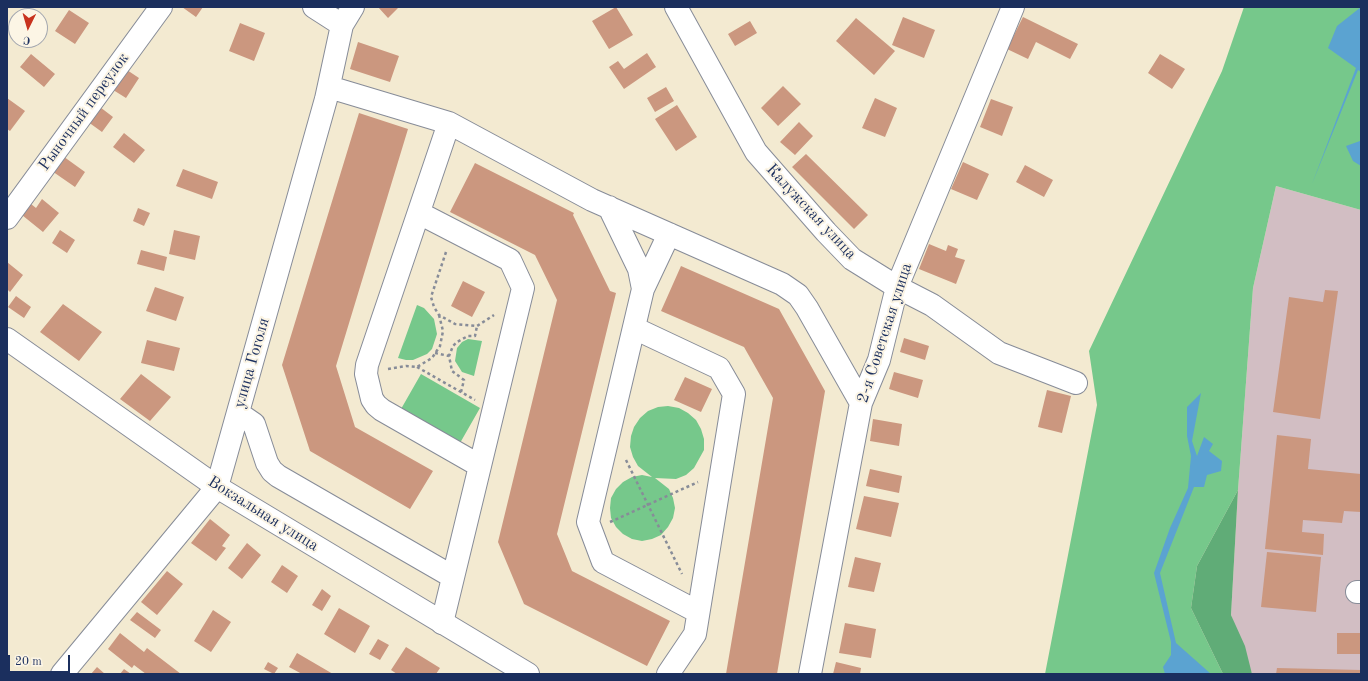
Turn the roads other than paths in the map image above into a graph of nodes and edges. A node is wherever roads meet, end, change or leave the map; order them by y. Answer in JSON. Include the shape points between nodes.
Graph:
{"nodes":[{"id":1,"x":161,"y":7,"type":"edge"},
{"id":2,"x":314,"y":7,"type":"edge"},
{"id":3,"x":676,"y":7,"type":"edge"},
{"id":4,"x":1013,"y":7,"type":"edge"},
{"id":5,"x":348,"y":16,"type":"edge"},
{"id":6,"x":329,"y":87,"type":"junction"},
{"id":7,"x":449,"y":123,"type":"junction"},
{"id":8,"x":609,"y":207,"type":"junction"},
{"id":9,"x":418,"y":213,"type":"junction"},
{"id":10,"x":7,"y":218,"type":"edge"},
{"id":11,"x":669,"y":234,"type":"junction"},
{"id":12,"x":897,"y":287,"type":"junction"},
{"id":13,"x":643,"y":290,"type":"junction"},
{"id":14,"x":634,"y":328,"type":"junction"},
{"id":15,"x":7,"y":339,"type":"edge"},
{"id":16,"x":1076,"y":383,"type":"dead end"},
{"id":17,"x":860,"y":402,"type":"junction"},
{"id":18,"x":238,"y":413,"type":"junction"},
{"id":19,"x":480,"y":466,"type":"junction"},
{"id":20,"x":217,"y":487,"type":"junction"},
{"id":21,"x":453,"y":577,"type":"junction"},
{"id":22,"x":699,"y":610,"type":"junction"},
{"id":23,"x":442,"y":623,"type":"junction"},
{"id":24,"x":62,"y":674,"type":"edge"},
{"id":25,"x":528,"y":674,"type":"edge"},
{"id":26,"x":668,"y":674,"type":"edge"},
{"id":27,"x":810,"y":674,"type":"edge"}],
"edges":[{"from":1,"to":10,"type":"street","name":"Рыночный переулок"},
{"from":2,"to":5,"type":"street"},
{"from":3,"to":12,"type":"street","name":"Калужская улица","via":[[756,152],[852,259]]},
{"from":4,"to":12,"type":"street","name":"2-я Советская улица"},
{"from":5,"to":6,"type":"street","name":"улица Гоголя"},
{"from":6,"to":7,"type":"street"},
{"from":6,"to":18,"type":"street","name":"улица Гоголя"},
{"from":7,"to":8,"type":"street"},
{"from":7,"to":9,"type":"street"},
{"from":8,"to":11,"type":"street"},
{"from":8,"to":13,"type":"street","via":[[639,269]]},
{"from":9,"to":19,"type":"street","via":[[510,260],[523,288]]},
{"from":9,"to":19,"type":"street","via":[[366,374],[372,398],[382,410]]},
{"from":11,"to":13,"type":"street"},
{"from":11,"to":17,"type":"street","via":[[782,284],[798,295]]},
{"from":12,"to":16,"type":"street","name":"Калужская улица","via":[[932,305],[999,353]]},
{"from":12,"to":17,"type":"street","name":"2-я Советская улица","via":[[879,360]]},
{"from":13,"to":14,"type":"street"},
{"from":14,"to":22,"type":"street","via":[[715,365],[724,374],[734,394]]},
{"from":14,"to":22,"type":"street","via":[[588,515],[590,531],[603,562]]},
{"from":15,"to":20,"type":"street","name":"Вокзальная улица"},
{"from":17,"to":27,"type":"street","name":"2-я Советская улица"},
{"from":18,"to":20,"type":"street","name":"улица Гоголя"},
{"from":18,"to":21,"type":"street","via":[[254,424],[267,463],[278,476]]},
{"from":19,"to":21,"type":"street"},
{"from":20,"to":23,"type":"street","name":"Вокзальная улица"},
{"from":20,"to":24,"type":"street","name":"улица Гоголя"},
{"from":21,"to":23,"type":"street"},
{"from":22,"to":26,"type":"street","via":[[695,634]]},
{"from":23,"to":25,"type":"street","name":"Вокзальная улица"}]}
